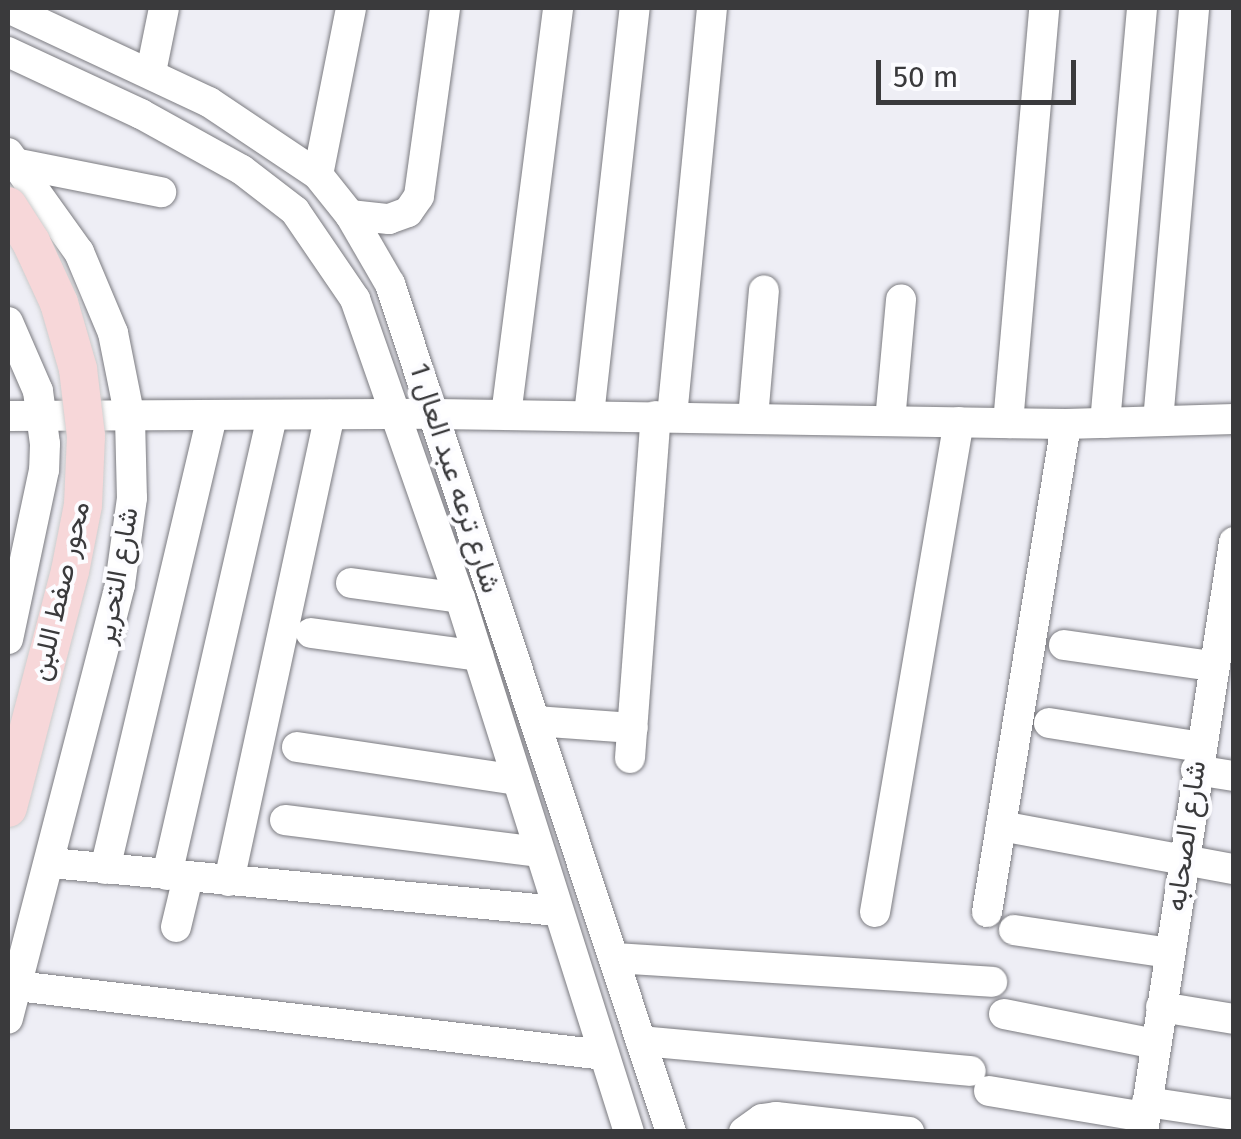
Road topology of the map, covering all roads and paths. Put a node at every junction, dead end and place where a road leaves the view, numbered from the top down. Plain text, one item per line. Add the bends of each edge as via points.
1 (8, 8) edge
2 (164, 8) edge
3 (350, 8) edge
4 (445, 8) edge
5 (558, 8) edge
6 (635, 8) edge
7 (712, 8) edge
8 (1044, 8) edge
9 (1142, 8) edge
10 (1194, 8) edge
11 (8, 52) edge
12 (151, 72) junction
13 (13, 159) edge
14 (318, 175) junction
15 (161, 192) dead end
16 (8, 206) edge
17 (350, 216) junction
18 (8, 235) edge
19 (764, 290) dead end
20 (901, 300) dead end
21 (8, 322) edge
22 (330, 414) junction
23 (398, 414) junction
24 (434, 414) junction
25 (212, 415) junction
26 (272, 415) junction
27 (506, 415) junction
28 (8, 416) edge
29 (589, 416) junction
30 (664, 416) junction
31 (42, 417) junction
32 (130, 418) junction
33 (753, 418) junction
34 (1234, 419) edge
35 (890, 421) junction
36 (1158, 421) junction
37 (959, 422) junction
38 (1105, 423) junction
39 (1008, 424) junction
40 (1066, 424) junction
41 (1234, 542) edge
42 (18, 546) edge
43 (352, 583) dead end
44 (1228, 592) edge
45 (460, 598) junction
46 (311, 633) dead end
47 (8, 639) edge
48 (1064, 645) dead end
49 (478, 656) junction
50 (1219, 674) edge
51 (536, 720) junction
52 (1048, 723) dead end
53 (8, 744) edge
54 (297, 747) dead end
55 (1198, 758) junction
56 (1234, 776) edge
57 (517, 780) junction
58 (8, 808) edge
59 (285, 820) dead end
60 (1001, 826) junction
61 (540, 852) junction
62 (1183, 860) junction
63 (51, 863) junction
64 (1234, 869) edge
65 (105, 870) junction
66 (177, 876) junction
67 (229, 881) junction
68 (558, 912) junction
69 (875, 912) dead end
70 (987, 912) dead end
71 (176, 926) dead end
72 (1014, 930) dead end
73 (1169, 953) junction
74 (614, 958) junction
75 (992, 982) dead end
76 (17, 986) junction
77 (1161, 1007) junction
78 (1004, 1014) dead end
79 (8, 1019) edge
80 (1234, 1019) edge
81 (642, 1041) junction
82 (1156, 1044) junction
83 (604, 1054) junction
84 (1234, 1115) edge
85 (1145, 1117) edge
86 (629, 1132) edge
87 (671, 1132) edge
88 (744, 1132) edge
89 (909, 1132) edge

1 - 12 street, شارع ترعه عبد العال 1
2 - 12 street
3 - 14 street
4 - 17 street via 419,196 408,212 389,219
5 - 27 street
6 - 29 street
7 - 30 street
8 - 39 street
9 - 38 street
10 - 36 street
11 - 23 street, شارع ترعه عبد العال 1 via 242,170 295,211 355,298
12 - 14 street, شارع ترعه عبد العال 1 via 275,142
13 - 15 street
13 - 32 street, شارع التحرير via 86,268 114,333
14 - 17 street, شارع ترعه عبد العال 1
16 - 58 main road, محور صفط اللبن, bridge via 59,304 78,369 86,436 83,504 70,571
17 - 24 street, شارع ترعه عبد العال 1 via 390,284
18 - 53 main road, محور صفط اللبن via 44,310 62,374 69,440 66,506
19 - 33 street
20 - 35 street
21 - 31 street via 30,366
22 - 23 street
22 - 26 street
22 - 67 street
23 - 24 street
23 - 45 street, شارع ترعه عبد العال 1
24 - 27 street
24 - 51 street, شارع ترعه عبد العال 1
25 - 26 street
25 - 32 street
25 - 65 street
26 - 66 street
27 - 29 street
28 - 31 street
29 - 30 street
30 - 33 street
30 - 51 street via 632,743
31 - 32 street
31 - 42 street via 44,470
32 - 63 street, شارع التحرير via 132,498 120,585
33 - 35 street
34 - 36 street
35 - 37 street
36 - 38 street
37 - 39 street
37 - 69 street
38 - 40 street
39 - 40 street
40 - 60 street
41 - 44 street, شارع الصحابه
42 - 47 street
43 - 45 street
44 - 50 street, شارع الصحابه
45 - 49 street, شارع ترعه عبد العال 1
46 - 49 street
48 - 50 street
49 - 57 street, شارع ترعه عبد العال 1
50 - 55 street, شارع الصحابه
51 - 74 street, شارع ترعه عبد العال 1
52 - 55 street
54 - 57 street
55 - 56 street
55 - 62 street, شارع الصحابه
57 - 61 street, شارع ترعه عبد العال 1
59 - 61 street
60 - 62 street
60 - 70 street
61 - 68 street, شارع ترعه عبد العال 1
62 - 64 street
62 - 73 street, شارع الصحابه
63 - 65 street
63 - 76 street, شارع التحرير
65 - 66 street
66 - 67 street
66 - 71 street
67 - 68 street
68 - 83 street, شارع ترعه عبد العال 1
72 - 73 street
73 - 77 street, شارع الصحابه
74 - 75 street
74 - 81 street, شارع ترعه عبد العال 1
76 - 79 street, شارع التحرير
76 - 83 street
77 - 80 street
77 - 82 street, شارع الصحابه
78 - 82 street
81 - 85 street via 980,1081
81 - 87 street, شارع ترعه عبد العال 1
82 - 85 street, شارع الصحابه
83 - 86 street, شارع ترعه عبد العال 1
84 - 85 street
88 - 89 street via 776,1117

